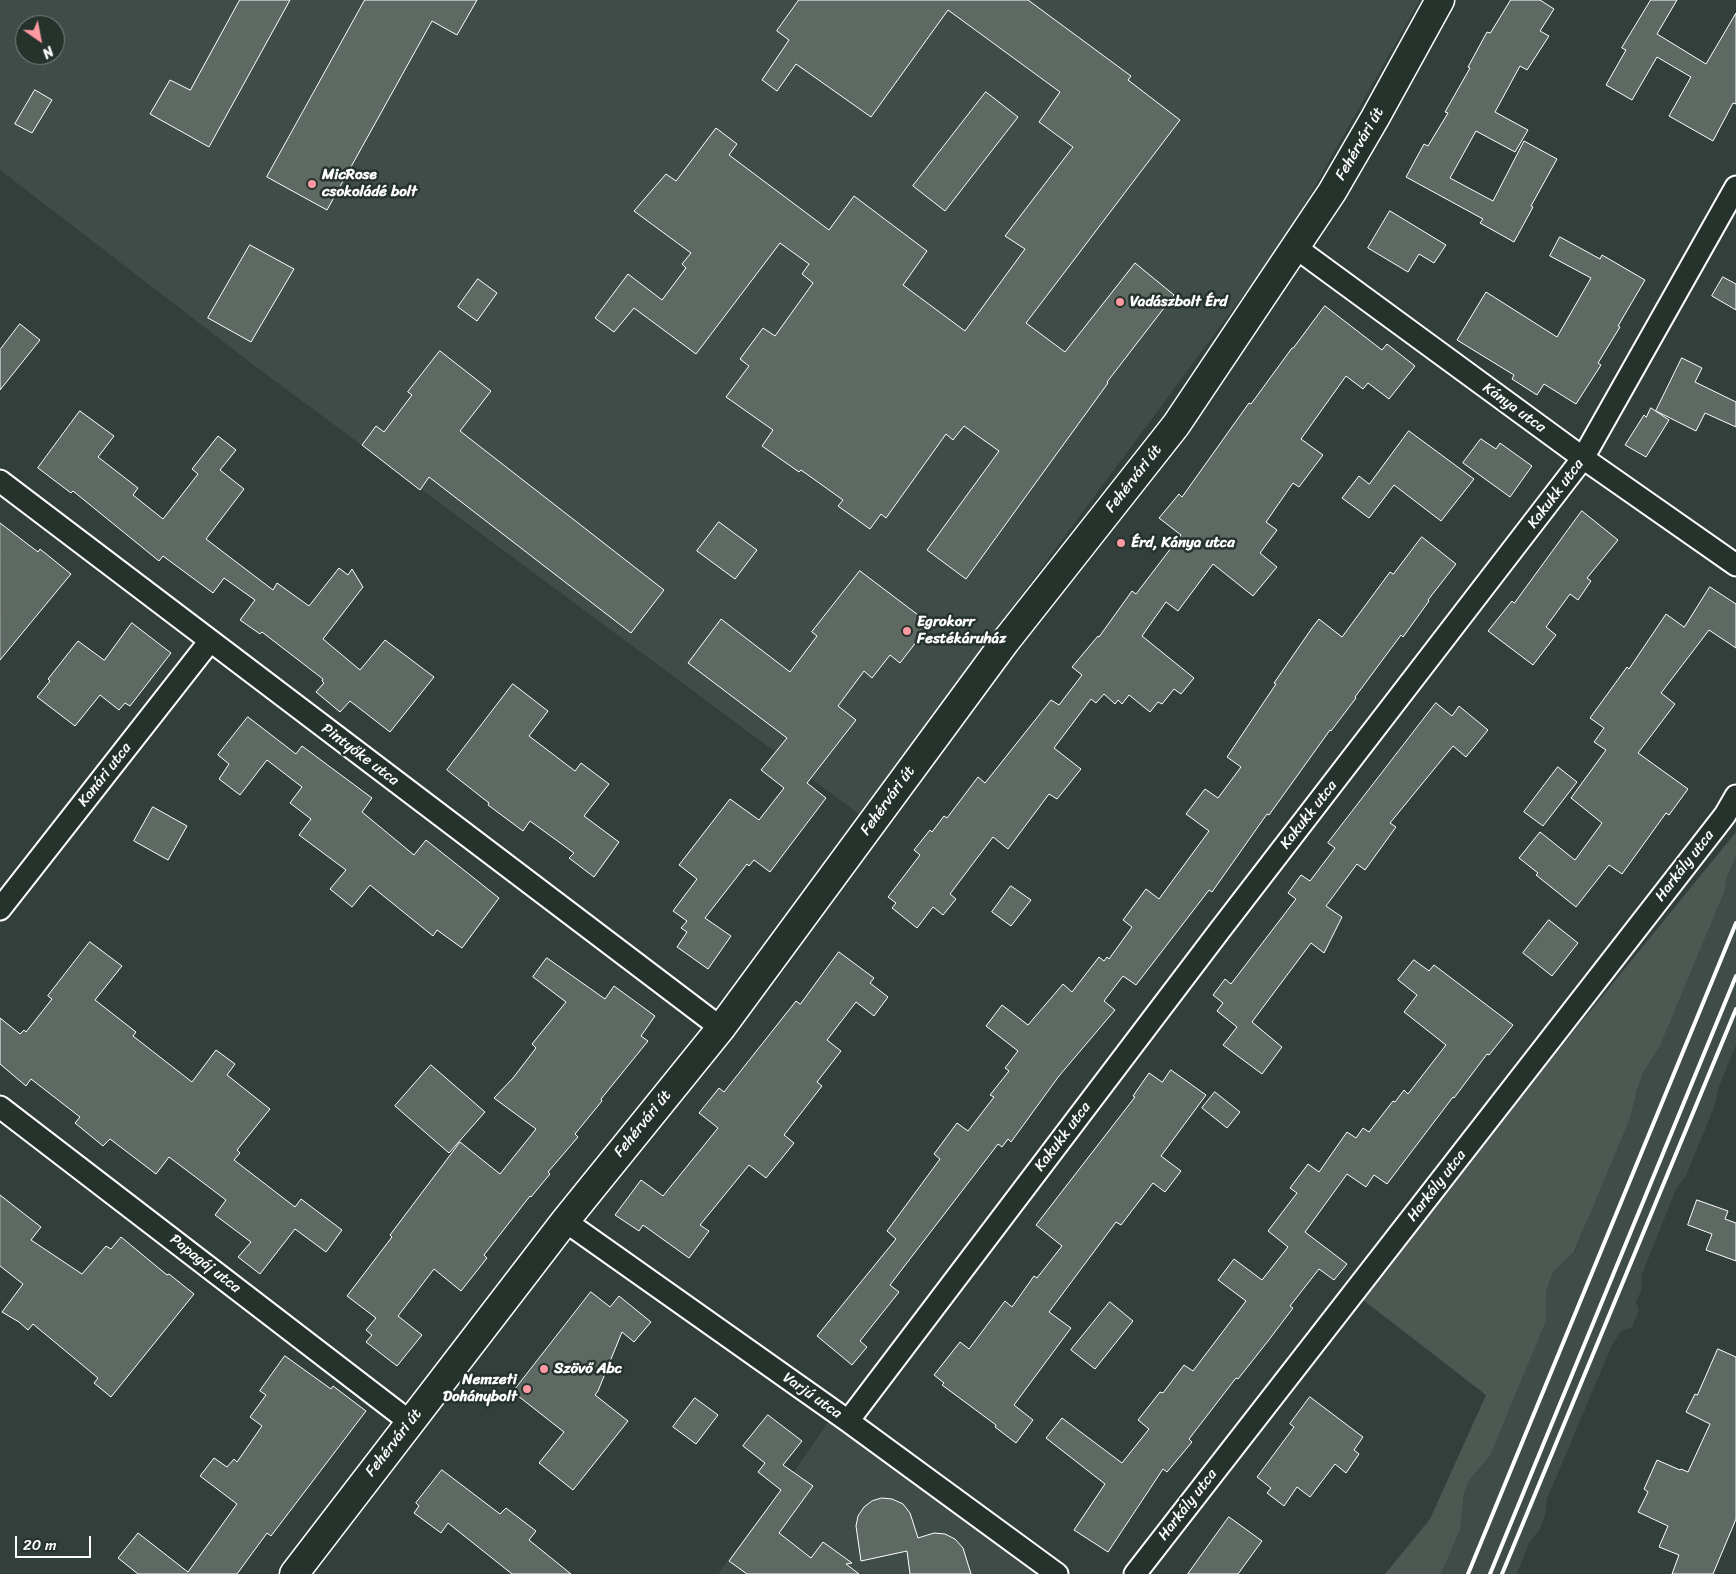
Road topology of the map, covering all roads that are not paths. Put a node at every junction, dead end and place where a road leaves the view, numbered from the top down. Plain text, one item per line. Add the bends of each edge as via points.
1 (1440, 0) edge
2 (1736, 187) edge
3 (1296, 247) junction
4 (1583, 458) junction
5 (0, 482) edge
6 (1736, 565) edge
7 (210, 641) junction
8 (1736, 796) edge
9 (0, 909) edge
10 (721, 1028) junction
11 (0, 1107) edge
12 (565, 1221) junction
13 (848, 1421) junction
14 (410, 1422) junction
15 (294, 1574) edge
16 (1057, 1574) edge
17 (1135, 1574) edge

1 - 3 main road, Fehérvári út via 1332,192
2 - 4 street, Kakukk utca
3 - 4 street, Kánya utca
3 - 10 main road, Fehérvári út via 1176,425 1005,642
4 - 6 street, Kánya utca
4 - 13 street, Kakukk utca
5 - 7 street, Pintyőke utca
7 - 9 street, Kanári utca
7 - 10 street, Pintyőke utca
8 - 17 street, Harkály utca via 1725,815
10 - 12 main road, Fehérvári út
11 - 14 street, Papagáj utca
12 - 13 street, Varjú utca
12 - 14 main road, Fehérvári út
13 - 16 street, Varjú utca
14 - 15 main road, Fehérvári út

